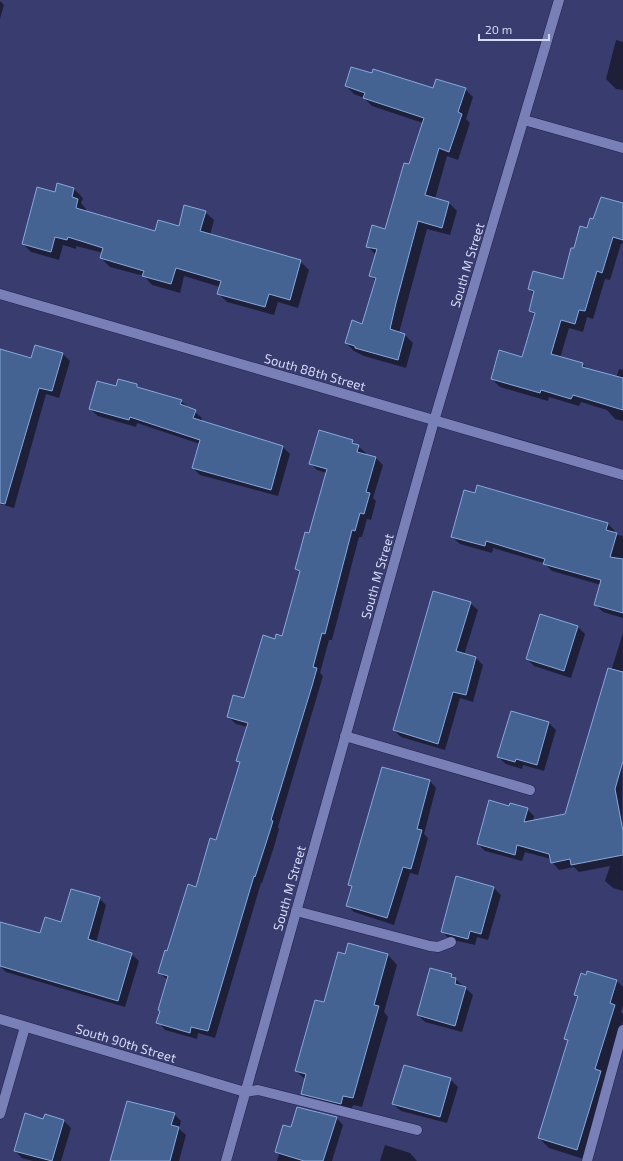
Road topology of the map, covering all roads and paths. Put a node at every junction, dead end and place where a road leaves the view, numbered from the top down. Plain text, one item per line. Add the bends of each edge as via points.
1 (559, 0) edge
2 (524, 120) junction
3 (623, 148) edge
4 (0, 294) edge
5 (434, 420) junction
6 (623, 475) edge
7 (345, 736) junction
8 (530, 790) dead end
9 (296, 911) junction
10 (451, 942) dead end
11 (0, 1019) edge
12 (25, 1027) junction
13 (623, 1030) edge
14 (245, 1092) junction
15 (0, 1114) edge
16 (418, 1130) dead end
17 (226, 1161) edge
18 (586, 1161) edge

1 - 2 street, South M Street
2 - 3 street
2 - 5 street, South M Street
4 - 5 street, South 88th Street
5 - 6 street, South 88th Street
5 - 7 street, South M Street
7 - 8 street
7 - 9 street, South M Street
9 - 10 street via 438,948
9 - 14 street, South M Street
11 - 12 street, South 90th Street
12 - 14 street, South 90th Street
12 - 15 street
13 - 18 street
14 - 16 street, South 90th Street via 258,1090
14 - 17 street, South M Street

